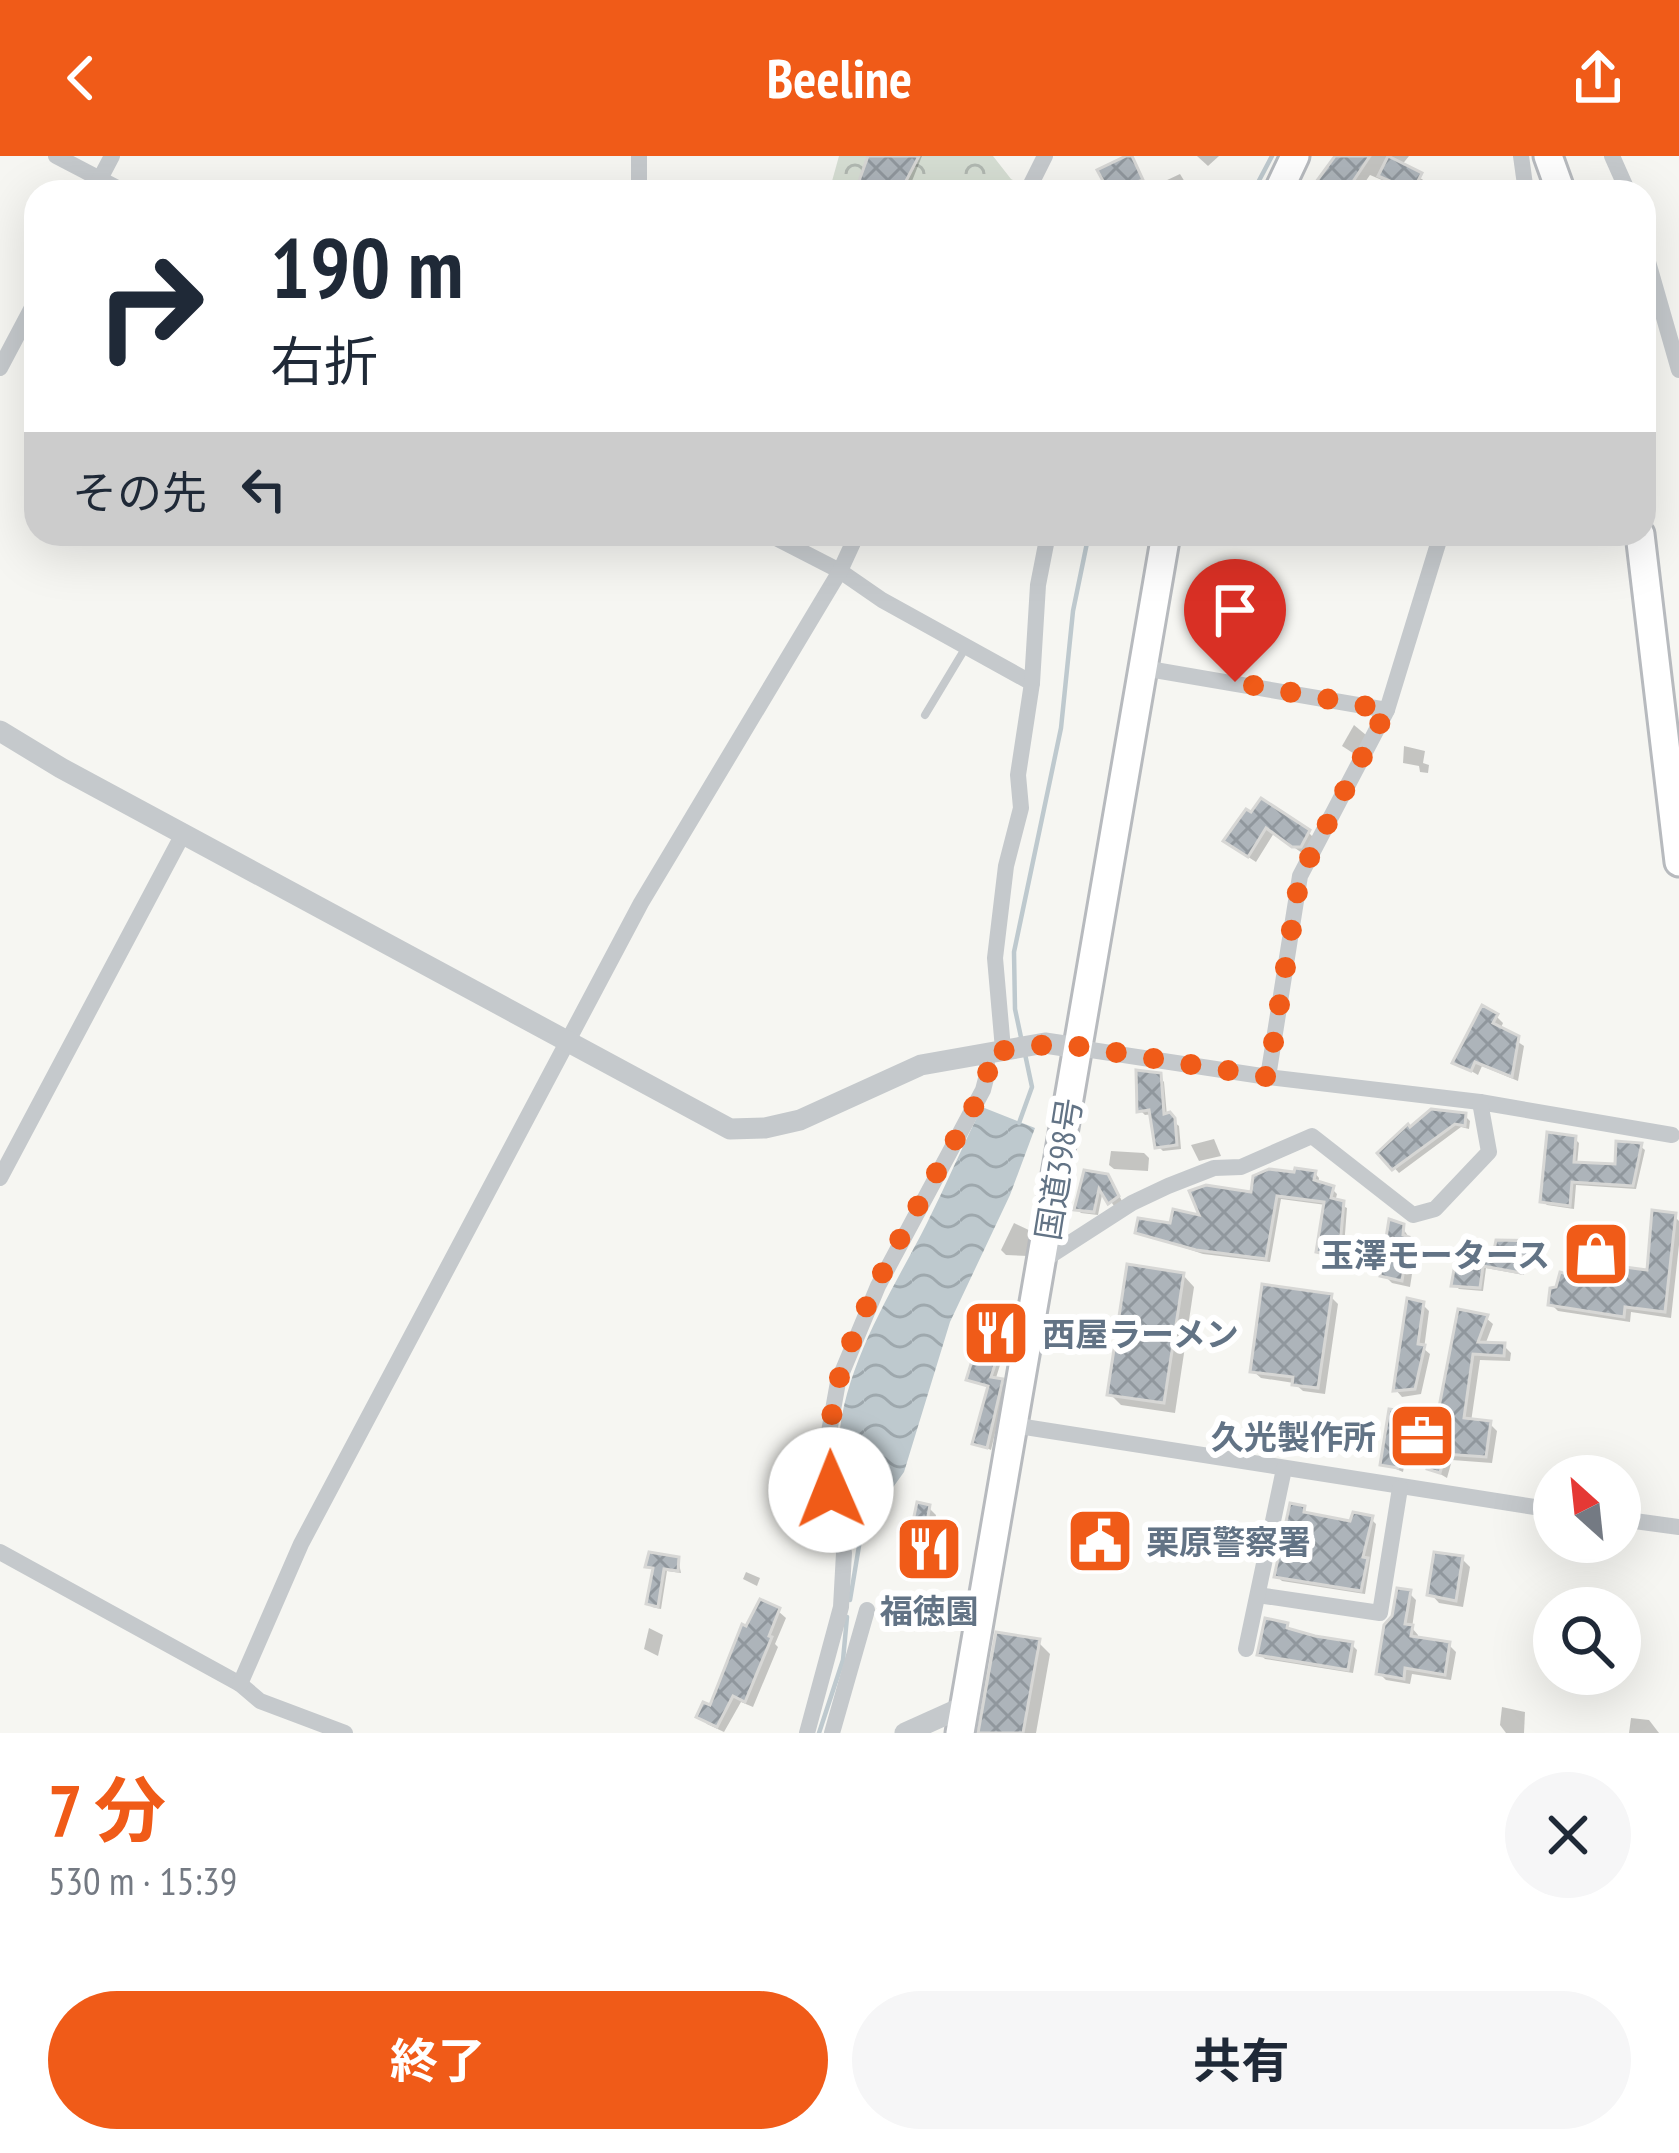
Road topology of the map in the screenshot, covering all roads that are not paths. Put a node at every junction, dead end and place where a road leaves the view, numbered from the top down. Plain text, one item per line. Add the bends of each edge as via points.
1 (56, 156) edge
2 (89, 180) edge
3 (1656, 290) edge
4 (24, 323) edge
5 (0, 368) edge
6 (1679, 370) edge
7 (791, 546) edge
8 (851, 546) edge
9 (1046, 546) edge
10 (1164, 546) edge
11 (1438, 546) edge
12 (1641, 546) edge
13 (840, 571) junction
14 (967, 646) junction
15 (1143, 668) junction
16 (1032, 683) junction
17 (1387, 710) junction
18 (925, 715) dead end
19 (0, 731) edge
20 (183, 834) junction
21 (1679, 862) edge
22 (568, 1043) junction
23 (1078, 1048) junction
24 (1000, 1050) junction
25 (1268, 1077) junction
26 (1480, 1102) junction
27 (1672, 1135) dead end
28 (0, 1178) edge
29 (1042, 1261) junction
30 (1012, 1425) junction
31 (1284, 1469) junction
32 (1400, 1488) junction
33 (1533, 1507) edge
34 (1641, 1522) edge
35 (1679, 1527) edge
36 (0, 1552) edge
37 (1258, 1595) junction
38 (867, 1610) dead end
39 (1246, 1649) dead end
40 (240, 1684) junction
41 (963, 1719) edge
42 (345, 1733) edge
43 (807, 1733) edge
44 (832, 1733) edge
45 (905, 1733) edge

1 - 2 street
3 - 6 street
4 - 5 street
7 - 13 street
8 - 13 street
9 - 16 street
10 - 15 highway, 国道398号
11 - 17 street
12 - 21 highway
13 - 14 street
13 - 22 street via 641,903
14 - 16 street
14 - 18 lane
15 - 17 street
15 - 23 highway, 国道398号
16 - 24 street via 1021,808 994,958
17 - 25 street via 1300,876
19 - 20 street
20 - 22 street
20 - 28 street
22 - 24 street via 730,1129 800,1120 921,1065
22 - 40 street via 302,1544
23 - 24 street
23 - 25 street
23 - 29 highway, 国道398号
24 - 43 street via 878,1286 838,1382 829,1432 842,1606
25 - 26 street
26 - 27 street
26 - 29 street via 1489,1152 1435,1209 1413,1215 1312,1136 1168,1186
29 - 30 highway, 国道398号
30 - 31 street
30 - 41 highway, 国道398号
31 - 32 street
31 - 37 street
32 - 33 street
32 - 37 street via 1380,1613
34 - 35 street
36 - 40 street
37 - 39 street
38 - 44 street
40 - 42 street via 260,1701
41 - 45 street

